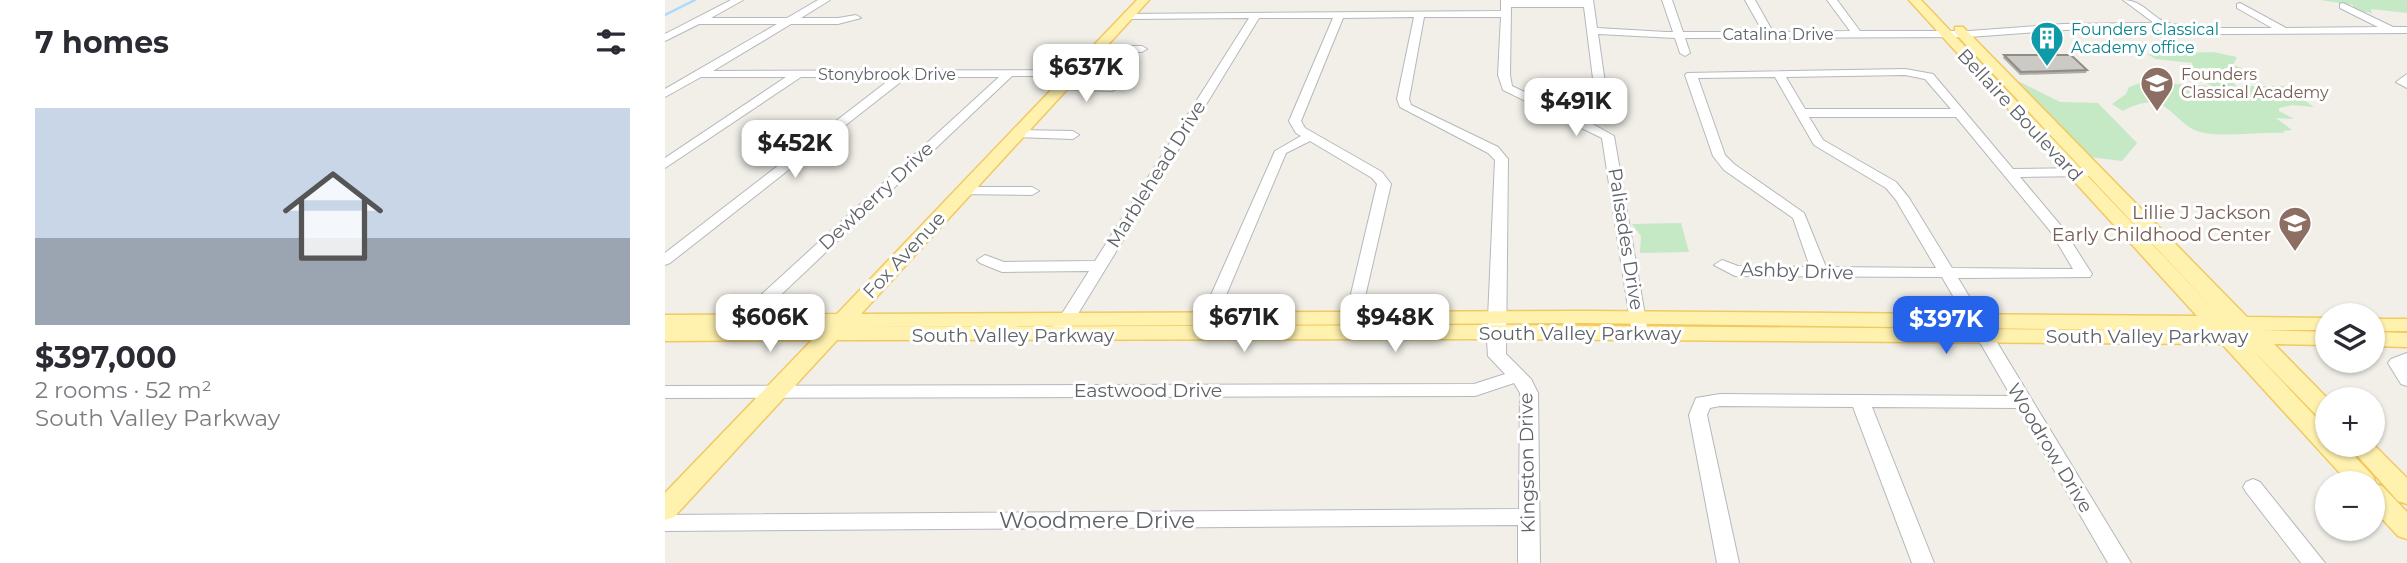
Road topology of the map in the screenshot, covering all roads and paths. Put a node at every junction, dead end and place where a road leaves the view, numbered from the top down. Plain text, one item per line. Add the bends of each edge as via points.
1 (738, 0) edge
2 (825, 0) edge
3 (1143, 0) edge
4 (1667, 0) edge
5 (1750, 0) edge
6 (1832, 0) edge
7 (1915, 0) edge
8 (1930, 0) edge
9 (2129, 0) edge
10 (1588, 2) edge
11 (1506, 6) edge
12 (2240, 6) dead end
13 (2343, 6) dead end
14 (1420, 14) junction
15 (1256, 15) junction
16 (1339, 15) junction
17 (1128, 16) junction
18 (856, 18) dead end
19 (698, 21) junction
20 (789, 21) junction
21 (2168, 28) junction
22 (2392, 30) junction
23 (2407, 30) edge
24 (1593, 31) junction
25 (2285, 31) junction
26 (1769, 34) junction
27 (1857, 34) junction
28 (1946, 34) junction
29 (1963, 34) junction
30 (1679, 35) junction
31 (665, 38) edge
32 (1097, 49) junction
33 (1142, 49) dead end
34 (1685, 53) dead end
35 (1009, 73) junction
36 (1075, 73) junction
37 (699, 74) junction
38 (799, 74) junction
39 (904, 74) junction
40 (1779, 74) junction
41 (2407, 77) edge
42 (1986, 78) junction
43 (2006, 79) junction
44 (2407, 85) edge
45 (1061, 88) junction
46 (1112, 88) dead end
47 (665, 94) edge
48 (1801, 113) junction
49 (1960, 113) junction
50 (1582, 123) junction
51 (1017, 134) junction
52 (1073, 135) dead end
53 (1310, 136) junction
54 (665, 164) edge
55 (2006, 168) junction
56 (2080, 168) junction
57 (964, 191) junction
58 (1032, 191) dead end
59 (665, 260) edge
60 (985, 260) dead end
61 (1722, 265) dead end
62 (1099, 266) junction
63 (1821, 272) junction
64 (1947, 274) junction
65 (2213, 295) junction
66 (744, 320) junction
67 (665, 321) edge
68 (1496, 325) junction
69 (2385, 325) edge
70 (2407, 325) edge
71 (1062, 326) junction
72 (1205, 326) junction
73 (1351, 326) junction
74 (1639, 326) junction
75 (837, 327) junction
76 (2315, 327) edge
77 (1978, 328) junction
78 (2233, 329) junction
79 (2297, 331) junction
80 (665, 334) edge
81 (2315, 335) edge
82 (2385, 339) edge
83 (2407, 340) edge
84 (2402, 361) edge
85 (1517, 376) junction
86 (2293, 377) junction
87 (2407, 380) edge
88 (777, 391) junction
89 (665, 392) edge
90 (2315, 400) edge
91 (1860, 401) junction
92 (2023, 402) junction
93 (2371, 457) edge
94 (2354, 471) edge
95 (2253, 487) dead end
96 (2407, 494) edge
97 (2385, 506) edge
98 (665, 510) edge
99 (1529, 517) junction
100 (665, 523) edge
101 (2407, 529) edge
102 (1529, 563) edge
103 (1728, 563) edge
104 (1923, 563) edge
105 (2120, 563) edge
106 (2314, 563) edge

1 - 19 street
2 - 20 street
3 - 17 main road, Fox Avenue
4 - 30 street
5 - 26 street
6 - 27 street
7 - 28 main road, Bellaire Boulevard
8 - 29 main road, Bellaire Boulevard
9 - 21 street
10 - 11 street
10 - 24 street
11 - 14 street
11 - 50 street, Palisades Drive via 1507,88
12 - 25 street
13 - 22 street
14 - 16 street
14 - 68 street, Kingston Drive via 1403,99 1406,107 1493,150 1502,159
15 - 16 street
15 - 17 street
15 - 62 street, Marblehead Drive
16 - 53 street via 1295,121
17 - 32 main road, Fox Avenue
18 - 20 street
19 - 20 street
19 - 31 street
20 - 37 street
21 - 25 street, Catalina Drive
21 - 29 street, Catalina Drive via 2015,28
22 - 23 street, Catalina Drive
22 - 25 street, Catalina Drive
24 - 30 street, Catalina Drive
24 - 50 street via 1603,111
26 - 27 street, Catalina Drive
26 - 30 street, Catalina Drive
27 - 28 street, Catalina Drive
28 - 29 street, Catalina Drive
28 - 42 main road, Bellaire Boulevard
29 - 43 main road, Bellaire Boulevard
30 - 34 street
32 - 33 street
32 - 36 main road, Fox Avenue
35 - 36 street, Stonybrook Drive
35 - 39 street, Stonybrook Drive
35 - 66 street, Dewberry Drive
36 - 45 main road, Fox Avenue
37 - 38 street, Stonybrook Drive
37 - 47 street
38 - 39 street, Stonybrook Drive
38 - 54 street
39 - 59 street
40 - 48 street, Woodrow Drive
40 - 49 street via 1925,74
40 - 63 street via 1691,75 1719,156 1799,216
41 - 44 street via 2402,82
42 - 43 main road
42 - 56 main road, Bellaire Boulevard
43 - 56 main road, Bellaire Boulevard
45 - 46 street
45 - 51 main road, Fox Avenue
48 - 49 street
48 - 64 street, Woodrow Drive via 1818,142 1891,185
49 - 55 street
50 - 74 street, Palisades Drive via 1608,136
51 - 52 street
51 - 57 main road, Fox Avenue
53 - 72 street via 1281,151
53 - 73 street via 1377,175 1384,184
55 - 56 street
55 - 64 street, Ashby Drive via 2057,230 2084,274
56 - 65 main road, Bellaire Boulevard
56 - 78 main road, Bellaire Boulevard
57 - 58 street
57 - 75 main road, Fox Avenue
60 - 62 street via 1002,267
61 - 63 street, Ashby Drive via 1735,271
62 - 71 street, Marblehead Drive
63 - 64 street, Ashby Drive
64 - 77 street, Woodrow Drive
65 - 78 main road, Bellaire Boulevard
65 - 79 main road
66 - 67 main road, South Valley Parkway
66 - 75 main road, South Valley Parkway
68 - 73 main road, South Valley Parkway
68 - 74 main road, South Valley Parkway
68 - 85 street, Kingston Drive via 1497,355
69 - 70 main road
71 - 72 main road, South Valley Parkway
71 - 75 main road, South Valley Parkway
72 - 73 main road, South Valley Parkway
74 - 77 main road, South Valley Parkway
75 - 80 main road, South Valley Parkway
75 - 88 main road, Fox Avenue
76 - 79 main road, South Valley Parkway
77 - 78 main road, South Valley Parkway
77 - 92 street, Woodrow Drive
78 - 79 main road, South Valley Parkway
78 - 86 main road, Bellaire Boulevard
78 - 94 main road, Bellaire Boulevard
79 - 81 main road, South Valley Parkway
79 - 86 main road via 2291,347
82 - 83 main road
84 - 87 street
85 - 88 street, Eastwood Drive via 1475,390
85 - 99 street, Kingston Drive via 1529,393
86 - 90 main road, Bellaire Boulevard
88 - 89 street, Eastwood Drive
88 - 98 main road, Fox Avenue
91 - 92 street
91 - 103 street via 1703,402 1698,415
91 - 104 street
92 - 105 street, Woodrow Drive
93 - 96 main road
95 - 106 street
97 - 101 main road
99 - 100 street, Woodmere Drive
99 - 102 street, Kingston Drive

